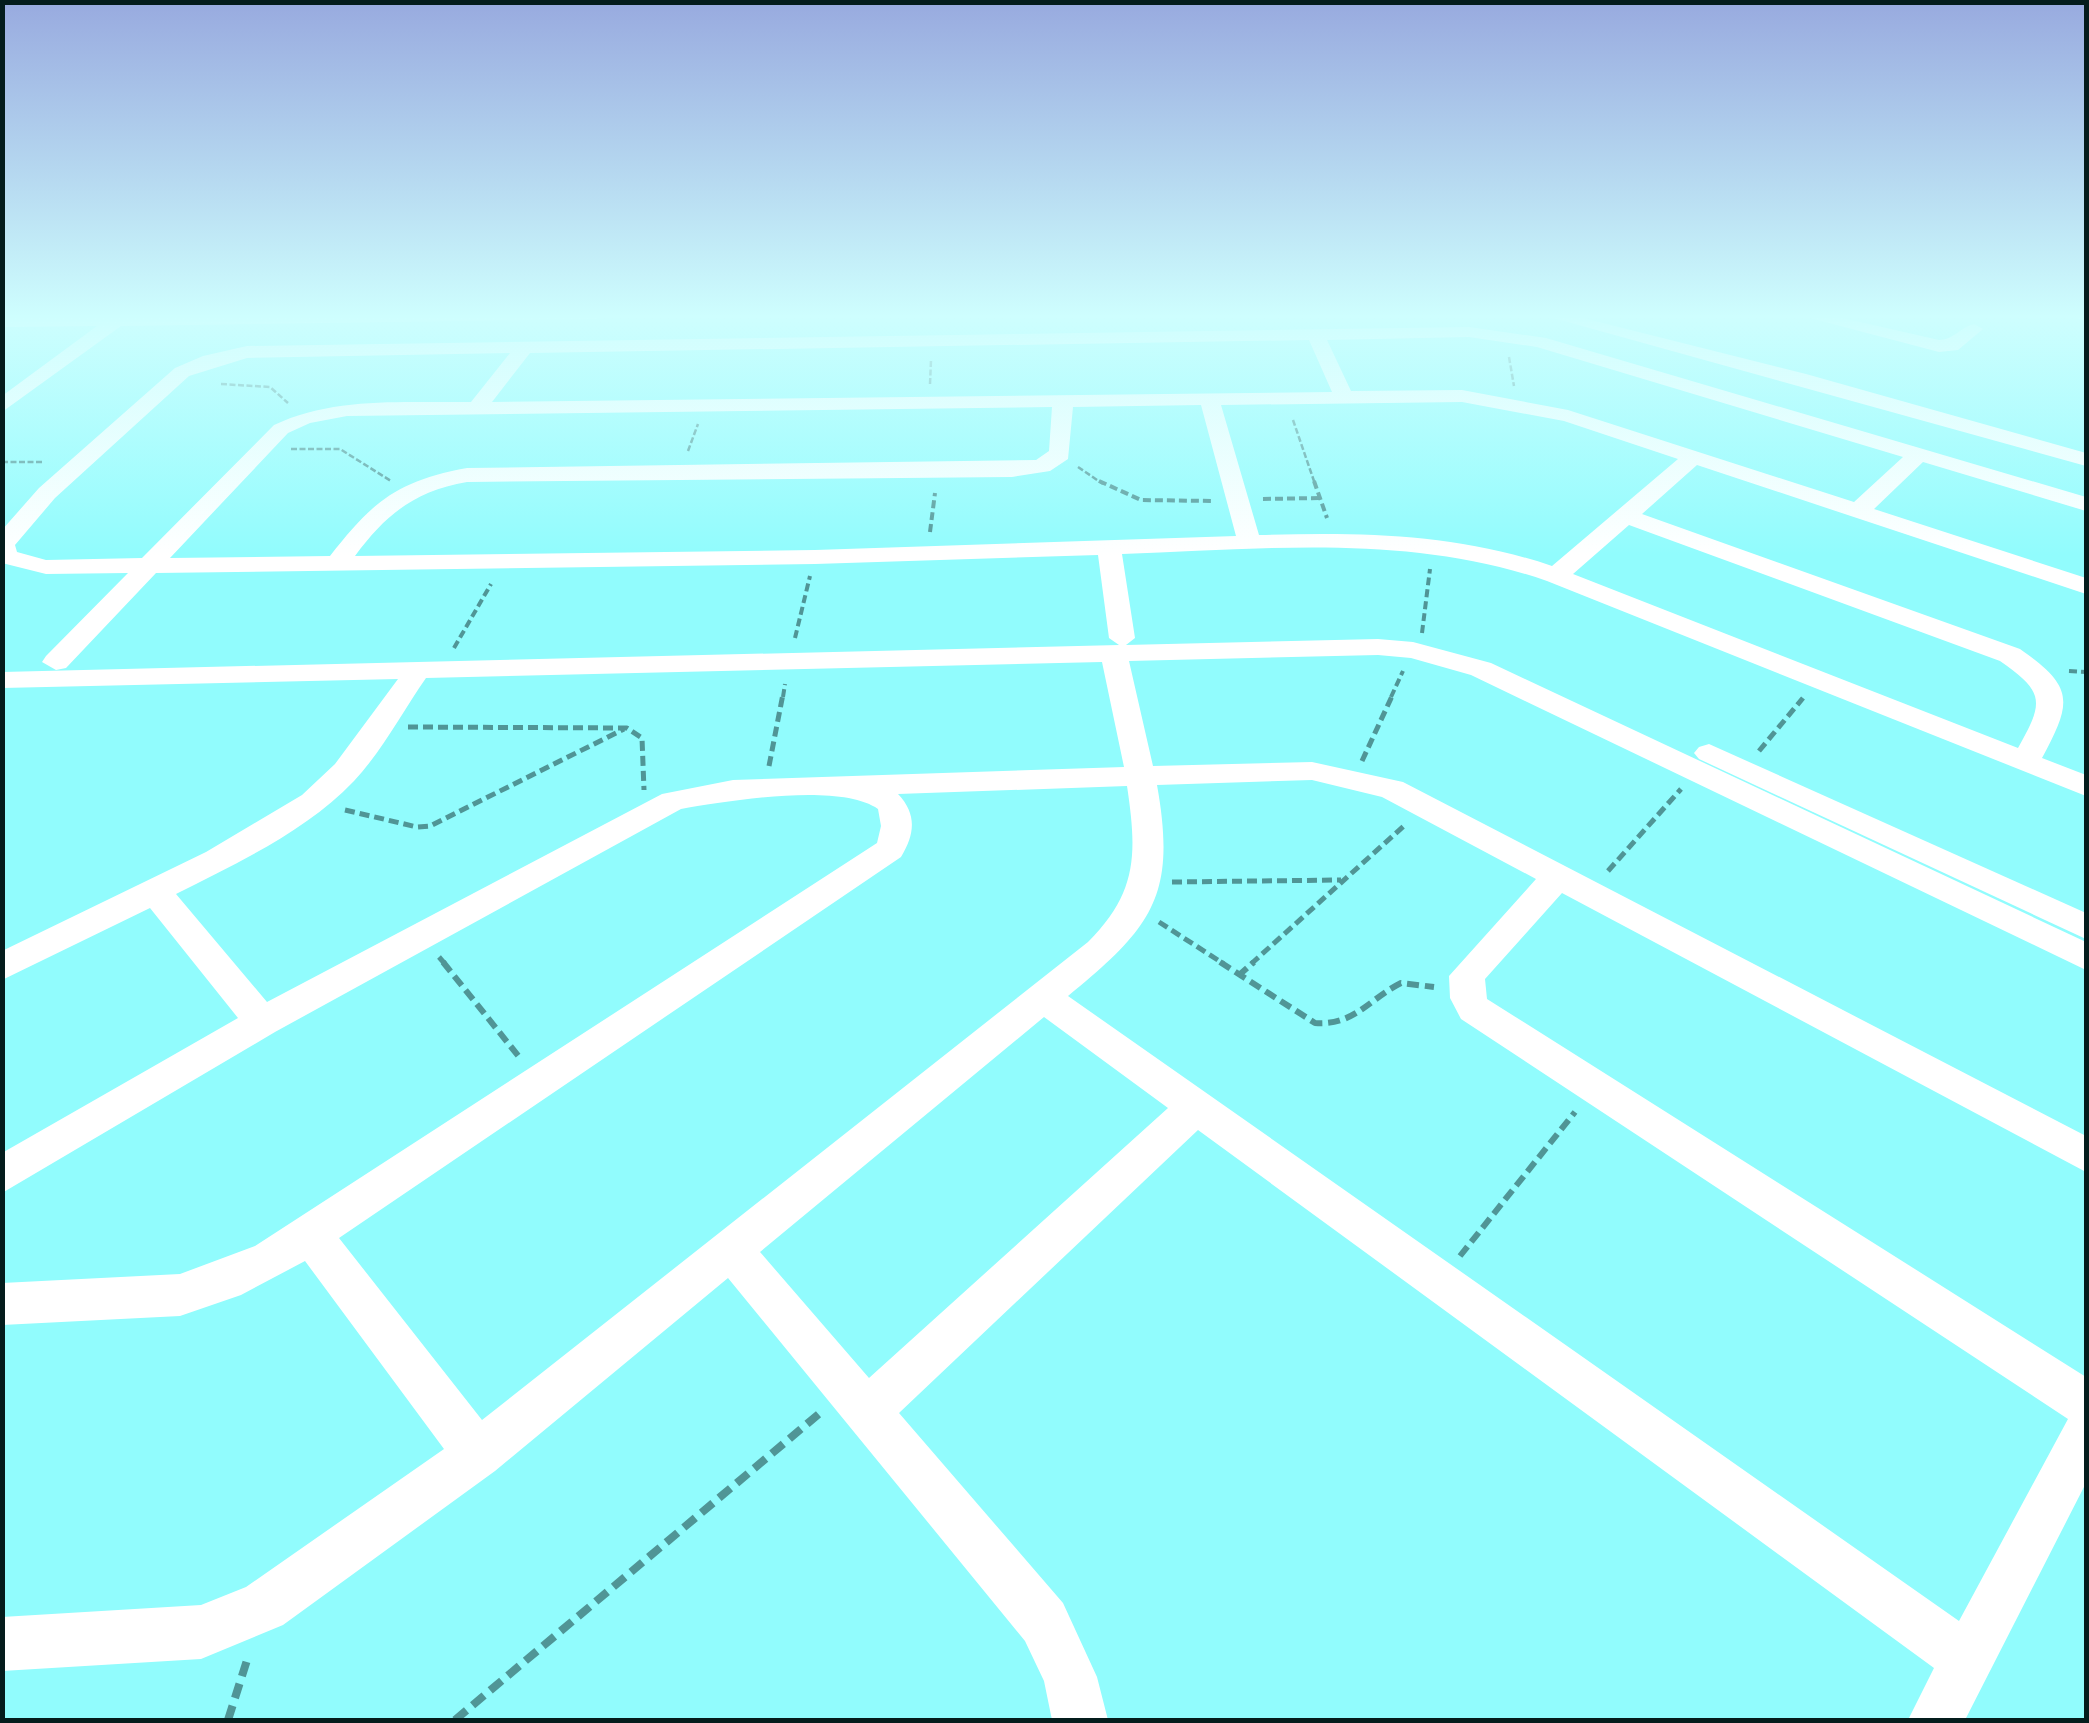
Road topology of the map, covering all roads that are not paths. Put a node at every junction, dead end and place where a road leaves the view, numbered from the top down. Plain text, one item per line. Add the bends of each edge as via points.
1 (156, 394) edge
2 (488, 394) edge
3 (1397, 394) edge
4 (1438, 394) edge
5 (1717, 394) edge
6 (1856, 394) edge
7 (1921, 394) edge
8 (1343, 395) joint
9 (1209, 398) junction
10 (1063, 400) junction
11 (476, 410) junction
12 (2086, 440) edge
13 (1919, 454) junction
14 (1694, 457) junction
15 (2086, 460) edge
16 (2086, 504) edge
17 (1858, 511) junction
18 (1626, 516) junction
19 (1250, 544) junction
20 (1109, 550) junction
21 (337, 563) junction
22 (150, 565) junction
23 (1556, 576) junction
24 (2086, 586) edge
25 (1418, 643) junction
26 (1118, 646) junction
27 (791, 654) junction
28 (56, 662) junction
29 (2, 663) edge
30 (254, 666) junction
31 (418, 670) junction
32 (2, 680) edge
33 (2025, 762) junction
34 (1139, 776) junction
35 (851, 786) junction
36 (2086, 786) edge
37 (1574, 884) junction
38 (155, 891) junction
39 (2086, 926) edge
40 (2086, 957) edge
41 (2, 967) edge
42 (1044, 998) junction
43 (262, 1022) junction
44 (1196, 1107) junction
45 (2086, 1155) edge
46 (2, 1176) edge
47 (311, 1235) junction
48 (732, 1250) junction
49 (2, 1304) edge
50 (859, 1399) junction
51 (2086, 1404) edge
52 (2086, 1434) edge
53 (478, 1454) junction
54 (2, 1644) edge
55 (1968, 1660) junction
56 (1080, 1720) edge
57 (1936, 1720) edge

1 - 22 street via 3,544 6,556 22,564
2 - 11 street
3 - 8 street
4 - 14 street via 1517,403
5 - 13 street
6 - 15 street
7 - 12 street
8 - 9 street
9 - 10 street
9 - 19 street
10 - 11 street
10 - 21 street via 1060,454 1042,466 467,475 406,491 379,508
11 - 22 street via 347,410 304,418 282,429
13 - 16 street
13 - 17 street
14 - 17 street
14 - 18 street
17 - 24 street
18 - 23 street
18 - 33 street via 2010,655 2046,682 2053,697 2053,710
19 - 20 street
19 - 23 street via 1433,544
20 - 21 street
20 - 26 street
21 - 22 street
22 - 28 street
23 - 33 street
25 - 26 street
25 - 39 street via 1504,661
25 - 40 street
26 - 27 street
26 - 34 street
27 - 30 street via 450,655
27 - 31 street
28 - 29 street
28 - 30 street
30 - 31 street
30 - 32 street
31 - 38 street via 346,771 313,802
33 - 36 street
34 - 35 street
34 - 37 street via 1312,771 1354,778 1426,805
34 - 42 street via 1150,859 1141,894 1100,951
35 - 43 street via 703,793 644,813
35 - 47 street via 878,793 895,808 900,828 890,849
37 - 45 street
37 - 51 street via 1467,976 1468,998 1485,1019
38 - 41 street
38 - 43 street
42 - 44 street
42 - 48 street
43 - 46 street
44 - 50 street
44 - 55 street
47 - 49 street via 226,1281 180,1295
47 - 53 street
48 - 50 street
48 - 53 street
50 - 56 street via 1044,1622 1070,1678
52 - 55 street
53 - 54 street via 264,1606 201,1632
55 - 57 street

